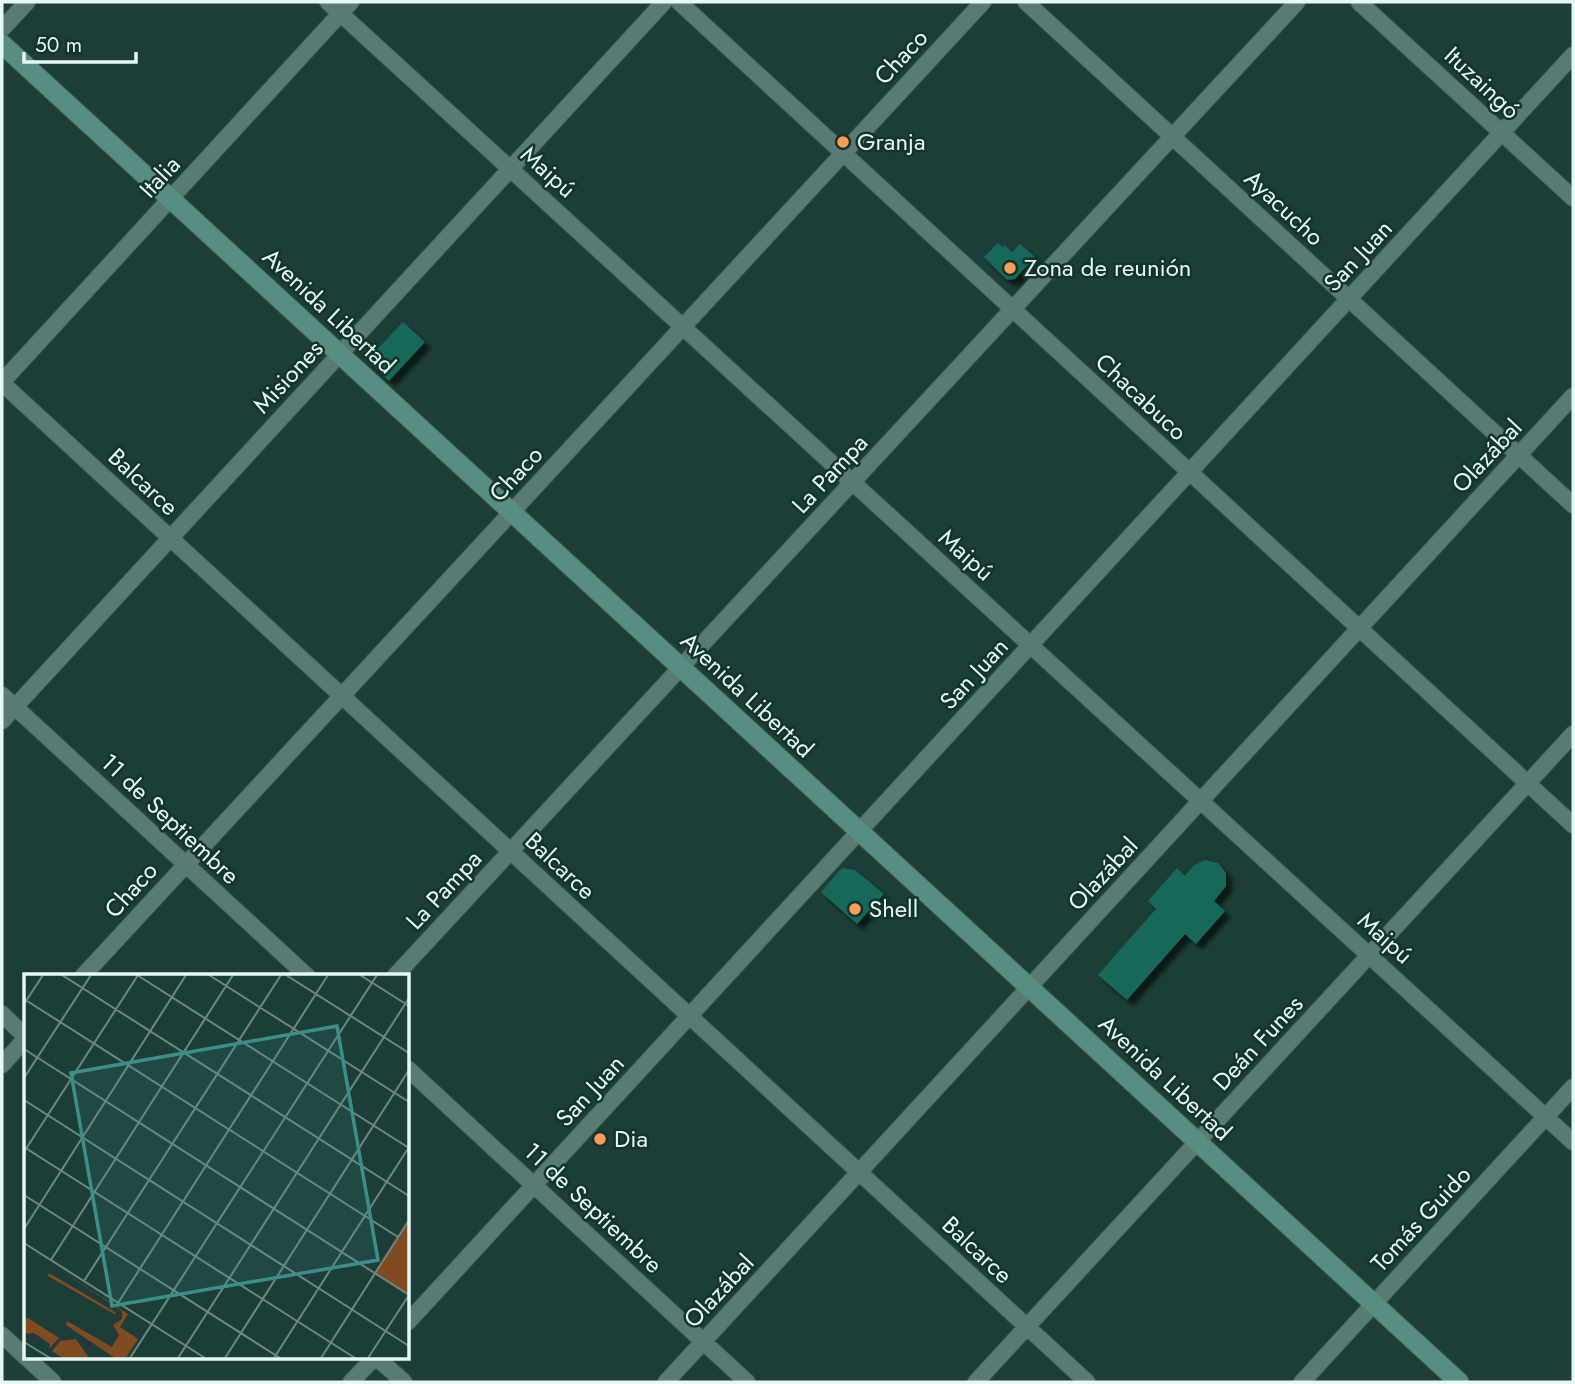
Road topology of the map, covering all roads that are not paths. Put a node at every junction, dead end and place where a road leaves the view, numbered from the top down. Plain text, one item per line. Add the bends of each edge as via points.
1 (27, 2) edge
2 (664, 2) edge
3 (679, 2) edge
4 (983, 2) edge
5 (1026, 2) edge
6 (1297, 2) edge
7 (1359, 2) edge
8 (340, 5) edge
9 (2, 29) edge
10 (2, 44) edge
11 (1573, 55) edge
12 (1502, 133) junction
13 (1172, 136) junction
14 (843, 153) junction
15 (510, 168) junction
16 (1573, 198) edge
17 (171, 199) junction
18 (1349, 299) junction
19 (1013, 309) junction
20 (683, 327) junction
21 (340, 354) junction
22 (2, 383) edge
23 (1573, 396) edge
24 (1519, 455) junction
25 (1190, 472) junction
26 (853, 482) junction
27 (1573, 505) edge
28 (512, 512) junction
29 (170, 538) junction
30 (1359, 628) junction
31 (1031, 645) junction
32 (681, 668) junction
33 (2, 695) edge
34 (342, 696) junction
35 (15, 707) junction
36 (2, 721) edge
37 (1573, 734) edge
38 (1528, 783) junction
39 (1201, 800) junction
40 (1573, 825) edge
41 (860, 832) junction
42 (511, 852) junction
43 (186, 864) junction
44 (1370, 955) junction
45 (85, 974) edge
46 (305, 974) edge
47 (396, 974) edge
48 (1029, 987) junction
49 (2, 1014) edge
50 (690, 1016) junction
51 (24, 1036) edge
52 (24, 1040) edge
53 (2, 1065) edge
54 (410, 1071) edge
55 (1573, 1087) edge
56 (1546, 1116) junction
57 (1197, 1142) junction
58 (1573, 1142) edge
59 (859, 1172) junction
60 (534, 1185) junction
61 (1374, 1304) junction
62 (410, 1320) edge
63 (1027, 1327) junction
64 (2, 1335) edge
65 (704, 1341) junction
66 (24, 1350) edge
67 (374, 1360) edge
68 (378, 1360) edge
69 (43, 1363) edge
70 (53, 1382) edge
71 (351, 1382) edge
72 (404, 1382) edge
73 (666, 1382) edge
74 (747, 1382) edge
75 (976, 1382) edge
76 (1087, 1382) edge
77 (1302, 1382) edge
78 (1459, 1382) edge

1 - 9 street
2 - 15 street, Misiones
3 - 14 street, Chacabuco
4 - 14 street, Chaco
5 - 13 street, Ayacucho
6 - 13 street, La Pampa
7 - 12 street, Ituzaingó
8 - 15 street, Maipú
8 - 17 street, Italia
10 - 17 main road, Avenida Libertad
11 - 12 street, San Juan
12 - 16 street, Ituzaingó
12 - 18 street, San Juan
13 - 18 street, Ayacucho
13 - 19 street, La Pampa
14 - 19 street, Chacabuco
14 - 20 street, Chaco
15 - 20 street, Maipú
15 - 21 street, Misiones
17 - 21 main road, Avenida Libertad
17 - 22 street, Italia
18 - 24 street, Ayacucho
18 - 25 street, San Juan
19 - 25 street, Chacabuco
19 - 26 street, La Pampa
20 - 26 street, Maipú
20 - 28 street, Chaco
21 - 28 main road, Avenida Libertad
21 - 29 street, Misiones
22 - 29 street, Balcarce
23 - 24 street, Olazábal
24 - 27 street, Ayacucho
24 - 30 street, Olazábal
25 - 30 street, Chacabuco
25 - 31 street, San Juan
26 - 31 street, Maipú
26 - 32 street, La Pampa
28 - 32 main road, Avenida Libertad
28 - 34 street, Chaco
29 - 34 street, Balcarce
29 - 35 street, Misiones
30 - 38 street, Chacabuco
30 - 39 street, Olazábal
31 - 39 street, Maipú
31 - 41 street, San Juan
32 - 41 main road, Avenida Libertad
32 - 42 street, La Pampa
33 - 35 street, 11 de Septiembre
34 - 42 street, Balcarce
34 - 43 street, Chaco
35 - 36 street, Misiones
35 - 43 street, 11 de Septiembre
37 - 38 street, Deán Funes
38 - 40 street, Chacabuco
38 - 44 street, Deán Funes
39 - 44 street, Maipú
39 - 48 street, Olazábal
41 - 48 main road, Avenida Libertad
41 - 50 street, San Juan
42 - 47 street, La Pampa
42 - 50 street, Balcarce
43 - 45 street, Chaco
43 - 46 street, 11 de Septiembre
44 - 56 street, Maipú
44 - 57 street, Deán Funes
48 - 57 main road, Avenida Libertad
48 - 59 street, Olazábal
49 - 51 street
50 - 59 street, Balcarce
50 - 60 street, San Juan
52 - 53 street
54 - 60 street, 11 de Septiembre
55 - 56 street, Tomás Guido
56 - 58 street, Maipú
56 - 61 street, Tomás Guido
57 - 61 main road, Avenida Libertad
57 - 63 street, Deán Funes
59 - 63 street, Balcarce
59 - 65 street, Olazábal
60 - 62 street, San Juan
60 - 65 street, 11 de Septiembre
61 - 77 street, Tomás Guido
61 - 78 main road, Avenida Libertad
63 - 75 street, Deán Funes
63 - 76 street, Balcarce
64 - 66 street
65 - 73 street, Olazábal
65 - 74 street, 11 de Septiembre
67 - 71 street
68 - 72 street
69 - 70 street

